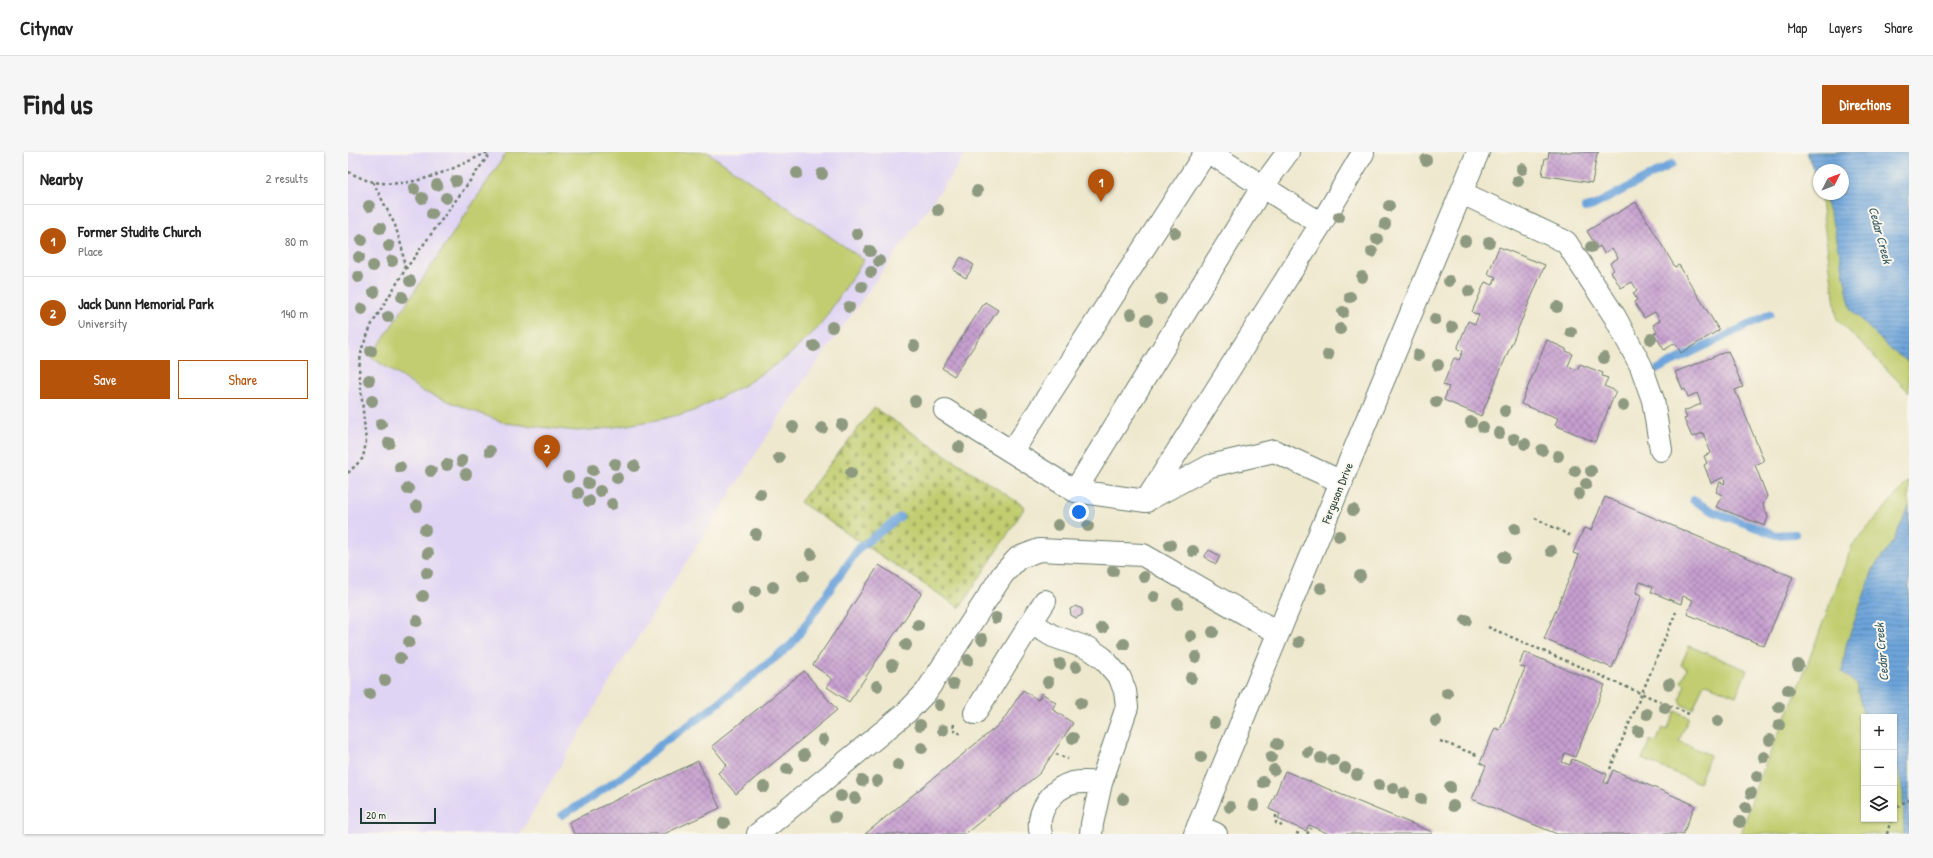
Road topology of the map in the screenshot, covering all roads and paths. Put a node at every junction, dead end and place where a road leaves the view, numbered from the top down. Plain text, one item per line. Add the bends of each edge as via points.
1 (489, 152) edge
2 (1208, 152) edge
3 (1288, 152) edge
4 (1478, 152) edge
5 (1363, 153) edge
6 (348, 172) edge
7 (373, 182) junction
8 (1263, 186) junction
9 (1462, 193) junction
10 (1321, 224) junction
11 (405, 270) junction
12 (945, 410) dead end
13 (1661, 450) dead end
14 (1012, 452) junction
15 (348, 473) edge
16 (1342, 482) junction
17 (1075, 491) junction
18 (1146, 501) junction
19 (1535, 518) dead end
20 (1571, 536) dead end
21 (1045, 601) dead end
22 (1676, 612) dead end
23 (1031, 623) junction
24 (1488, 627) dead end
25 (1277, 632) junction
26 (1642, 694) junction
27 (975, 713) dead end
28 (1689, 714) dead end
29 (1440, 741) dead end
30 (1476, 755) dead end
31 (1610, 769) dead end
32 (1102, 783) junction
33 (1909, 800) edge
34 (1897, 808) edge
35 (1276, 815) dead end
36 (1890, 822) edge
37 (1282, 826) dead end
38 (1311, 828) dead end
39 (1203, 832) edge
40 (1296, 833) edge
41 (758, 834) edge
42 (1041, 834) edge
43 (1091, 834) edge
44 (1300, 834) edge
45 (1307, 834) edge
46 (1888, 834) edge

1 - 7 path via 441,174 413,182
1 - 11 path
2 - 8 street
2 - 14 street
3 - 8 street
4 - 9 street, Ferguson Drive
5 - 10 street
6 - 7 path
7 - 11 path via 395,225
8 - 10 street
8 - 17 street
9 - 13 street via 1566,242 1615,317 1641,366 1653,400
9 - 16 street, Ferguson Drive
10 - 18 street
11 - 15 path via 372,324 362,348 359,368 366,442 364,458
12 - 14 street
14 - 17 street
16 - 18 street via 1274,451 1210,466
16 - 25 street, Ferguson Drive
17 - 18 street
19 - 20 path
21 - 23 street
22 - 26 path
23 - 27 street
23 - 32 street via 1053,636 1090,649 1103,658 1120,678 1127,707
24 - 26 path
25 - 39 street, Ferguson Drive
25 - 41 street via 1143,555 1039,550 1018,558 1003,574 926,692 907,712
26 - 28 path
26 - 31 path
29 - 30 path
32 - 42 street via 1074,783 1058,790 1044,808 1039,824
32 - 43 street
33 - 34 path
35 - 37 path via 1276,823
36 - 46 path
38 - 45 path
40 - 44 path

